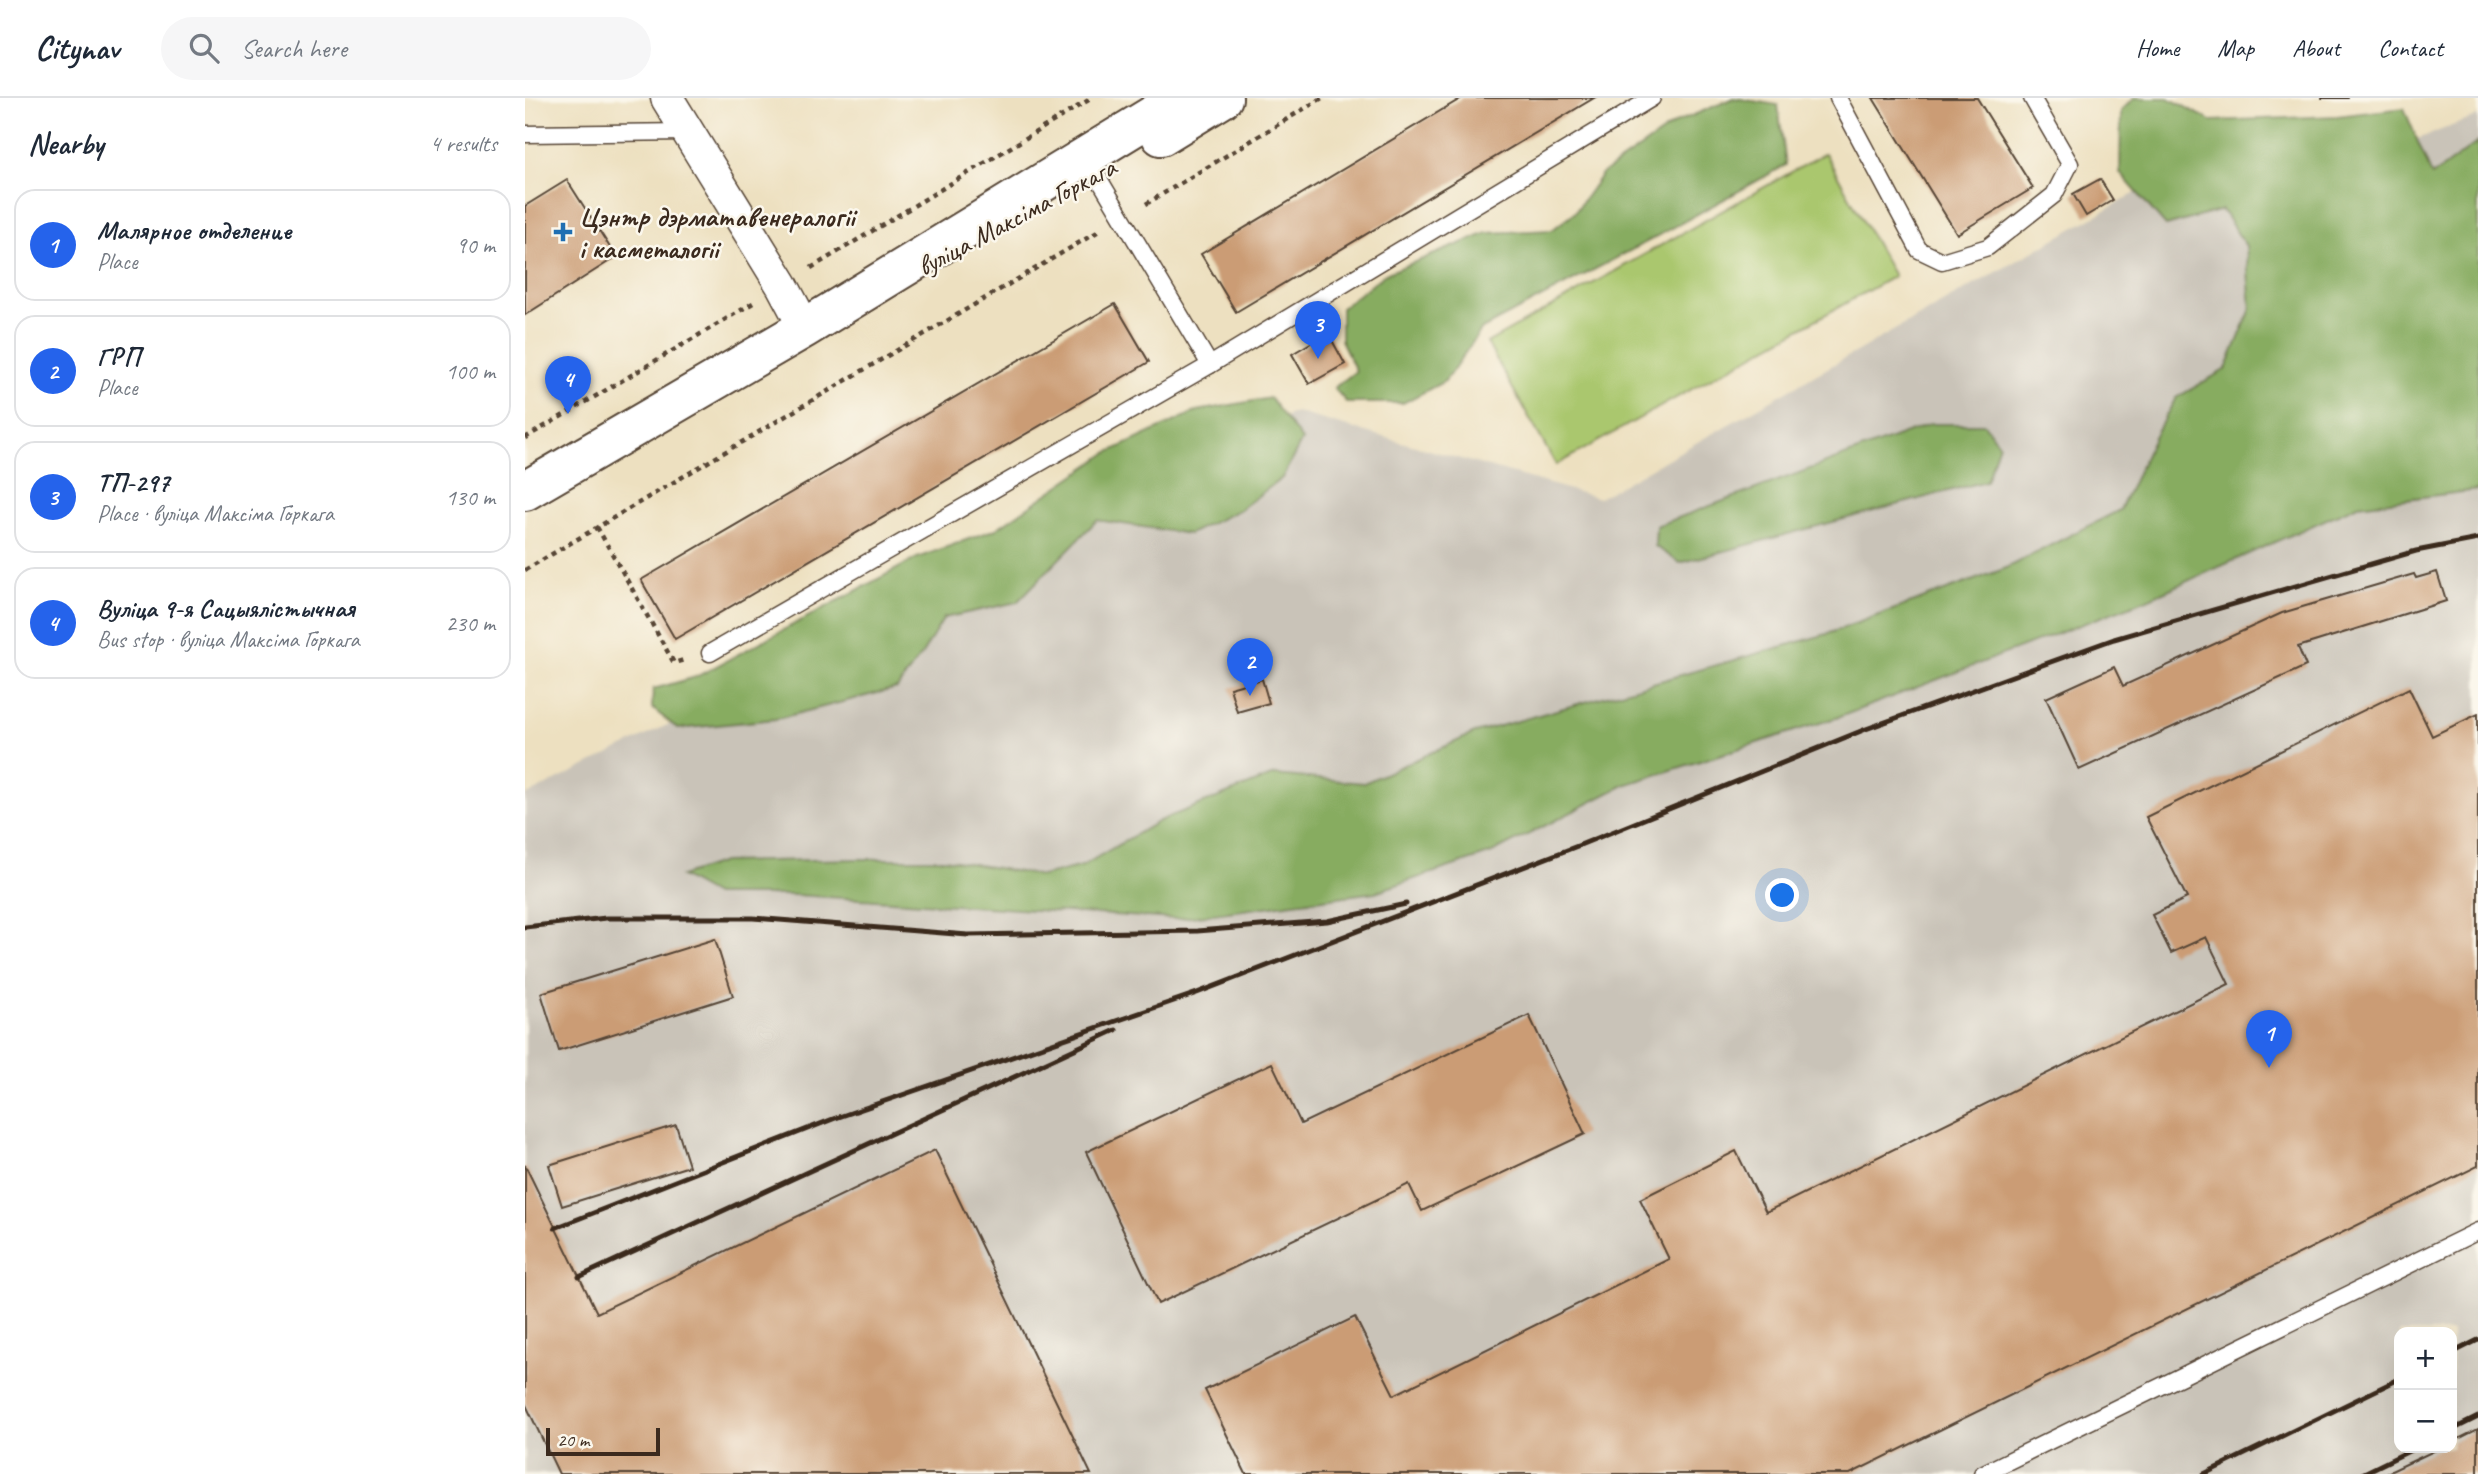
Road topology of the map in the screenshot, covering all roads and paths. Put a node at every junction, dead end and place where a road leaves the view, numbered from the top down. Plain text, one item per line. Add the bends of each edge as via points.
1 (667, 98) edge
2 (1181, 98) edge
3 (1223, 98) edge
4 (1322, 98) edge
5 (1653, 98) edge
6 (1838, 98) edge
7 (2032, 98) edge
8 (687, 132) junction
9 (525, 134) edge
10 (1091, 166) junction
11 (1123, 218) junction
12 (805, 328) junction
13 (1210, 365) junction
14 (525, 491) edge
15 (597, 527) junction
16 (525, 570) edge
17 (710, 653) joint
18 (2478, 1231) edge
19 (1982, 1474) edge

1 - 8 street
2 - 10 main road, вуліца Максіма Горкага
3 - 10 main road, вуліца Максіма Горкага
4 - 11 path
5 - 13 lane
6 - 7 lane via 1919,250 1942,261 1987,247 2054,195 2070,164
8 - 9 lane
8 - 12 street
10 - 11 lane
10 - 12 main road, вуліца Максіма Горкага
11 - 13 lane
11 - 15 path
12 - 14 main road, вуліца Максіма Горкага
13 - 17 lane
15 - 16 path
15 - 17 path via 674,663
18 - 19 lane

